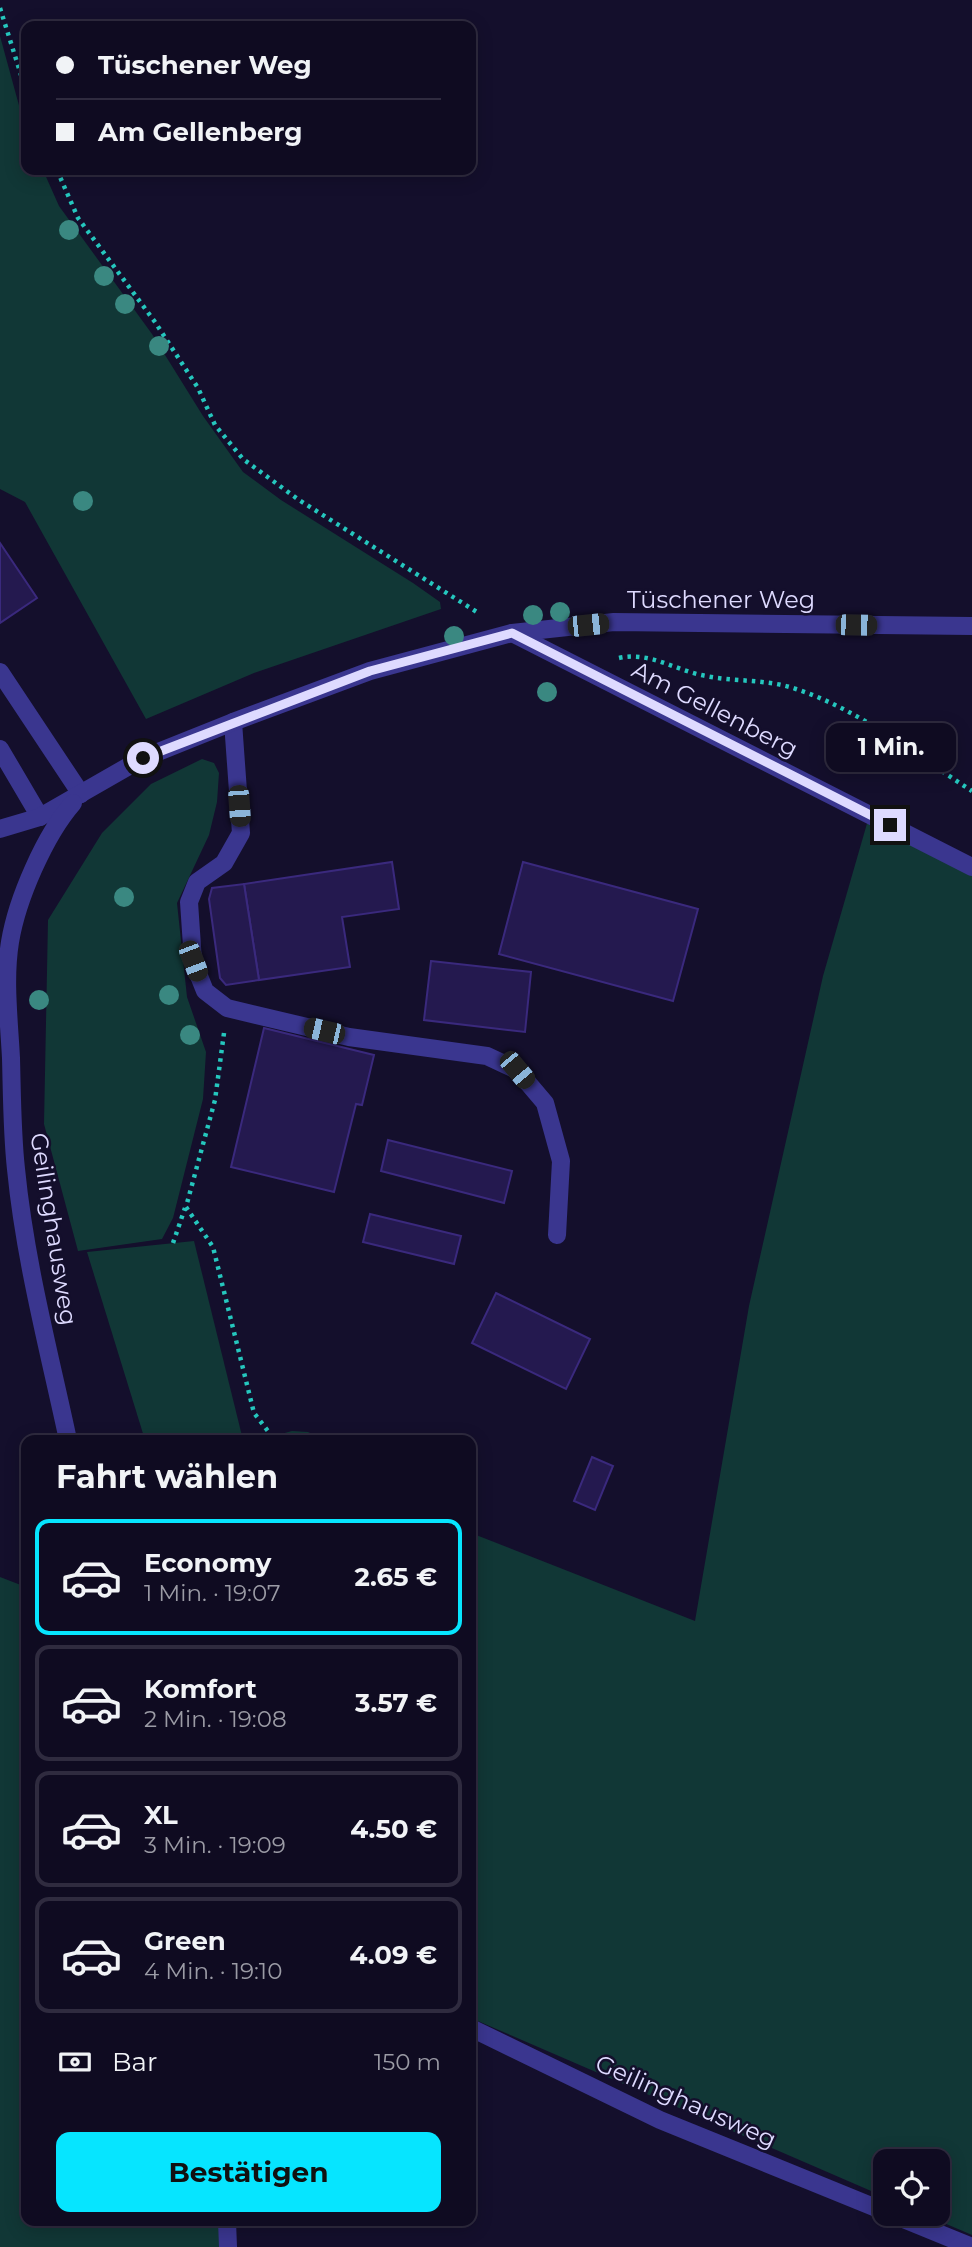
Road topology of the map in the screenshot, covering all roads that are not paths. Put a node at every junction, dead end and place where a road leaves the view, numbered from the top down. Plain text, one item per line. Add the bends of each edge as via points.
1 (972, 626) edge
2 (512, 633) junction
3 (0, 672) edge
4 (233, 722) junction
5 (0, 749) edge
6 (81, 794) junction
7 (40, 817) junction
8 (0, 829) edge
9 (972, 867) edge
10 (19, 910) joint
11 (0, 957) edge
12 (8, 980) junction
13 (8, 1169) edge
14 (557, 1234) dead end
15 (67, 1435) edge
16 (476, 2030) edge
17 (873, 2206) edge
18 (227, 2226) edge
19 (920, 2226) edge
20 (228, 2247) edge
21 (972, 2247) edge

1 - 2 street, Tüschener Weg via 614,622
2 - 4 street, Tüschener Weg via 370,671
2 - 9 street, Am Gellenberg
3 - 6 street
4 - 6 street, Tüschener Weg via 143,758
4 - 14 street via 241,834 224,863 197,881 189,902 193,961 205,991 226,1008 349,1037 487,1056 517,1070 545,1103 561,1161
5 - 7 street
6 - 7 street, Tüschener Weg
6 - 10 street, Tüschener Weg via 46,841
7 - 8 street, Tüschener Weg
10 - 12 street, Geilinghausweg via 10,941
11 - 12 street, Geilinghausweg
12 - 13 street, Geilinghausweg
13 - 15 street, Geilinghausweg
16 - 17 street, Geilinghausweg via 660,2120
18 - 20 street
19 - 21 street

